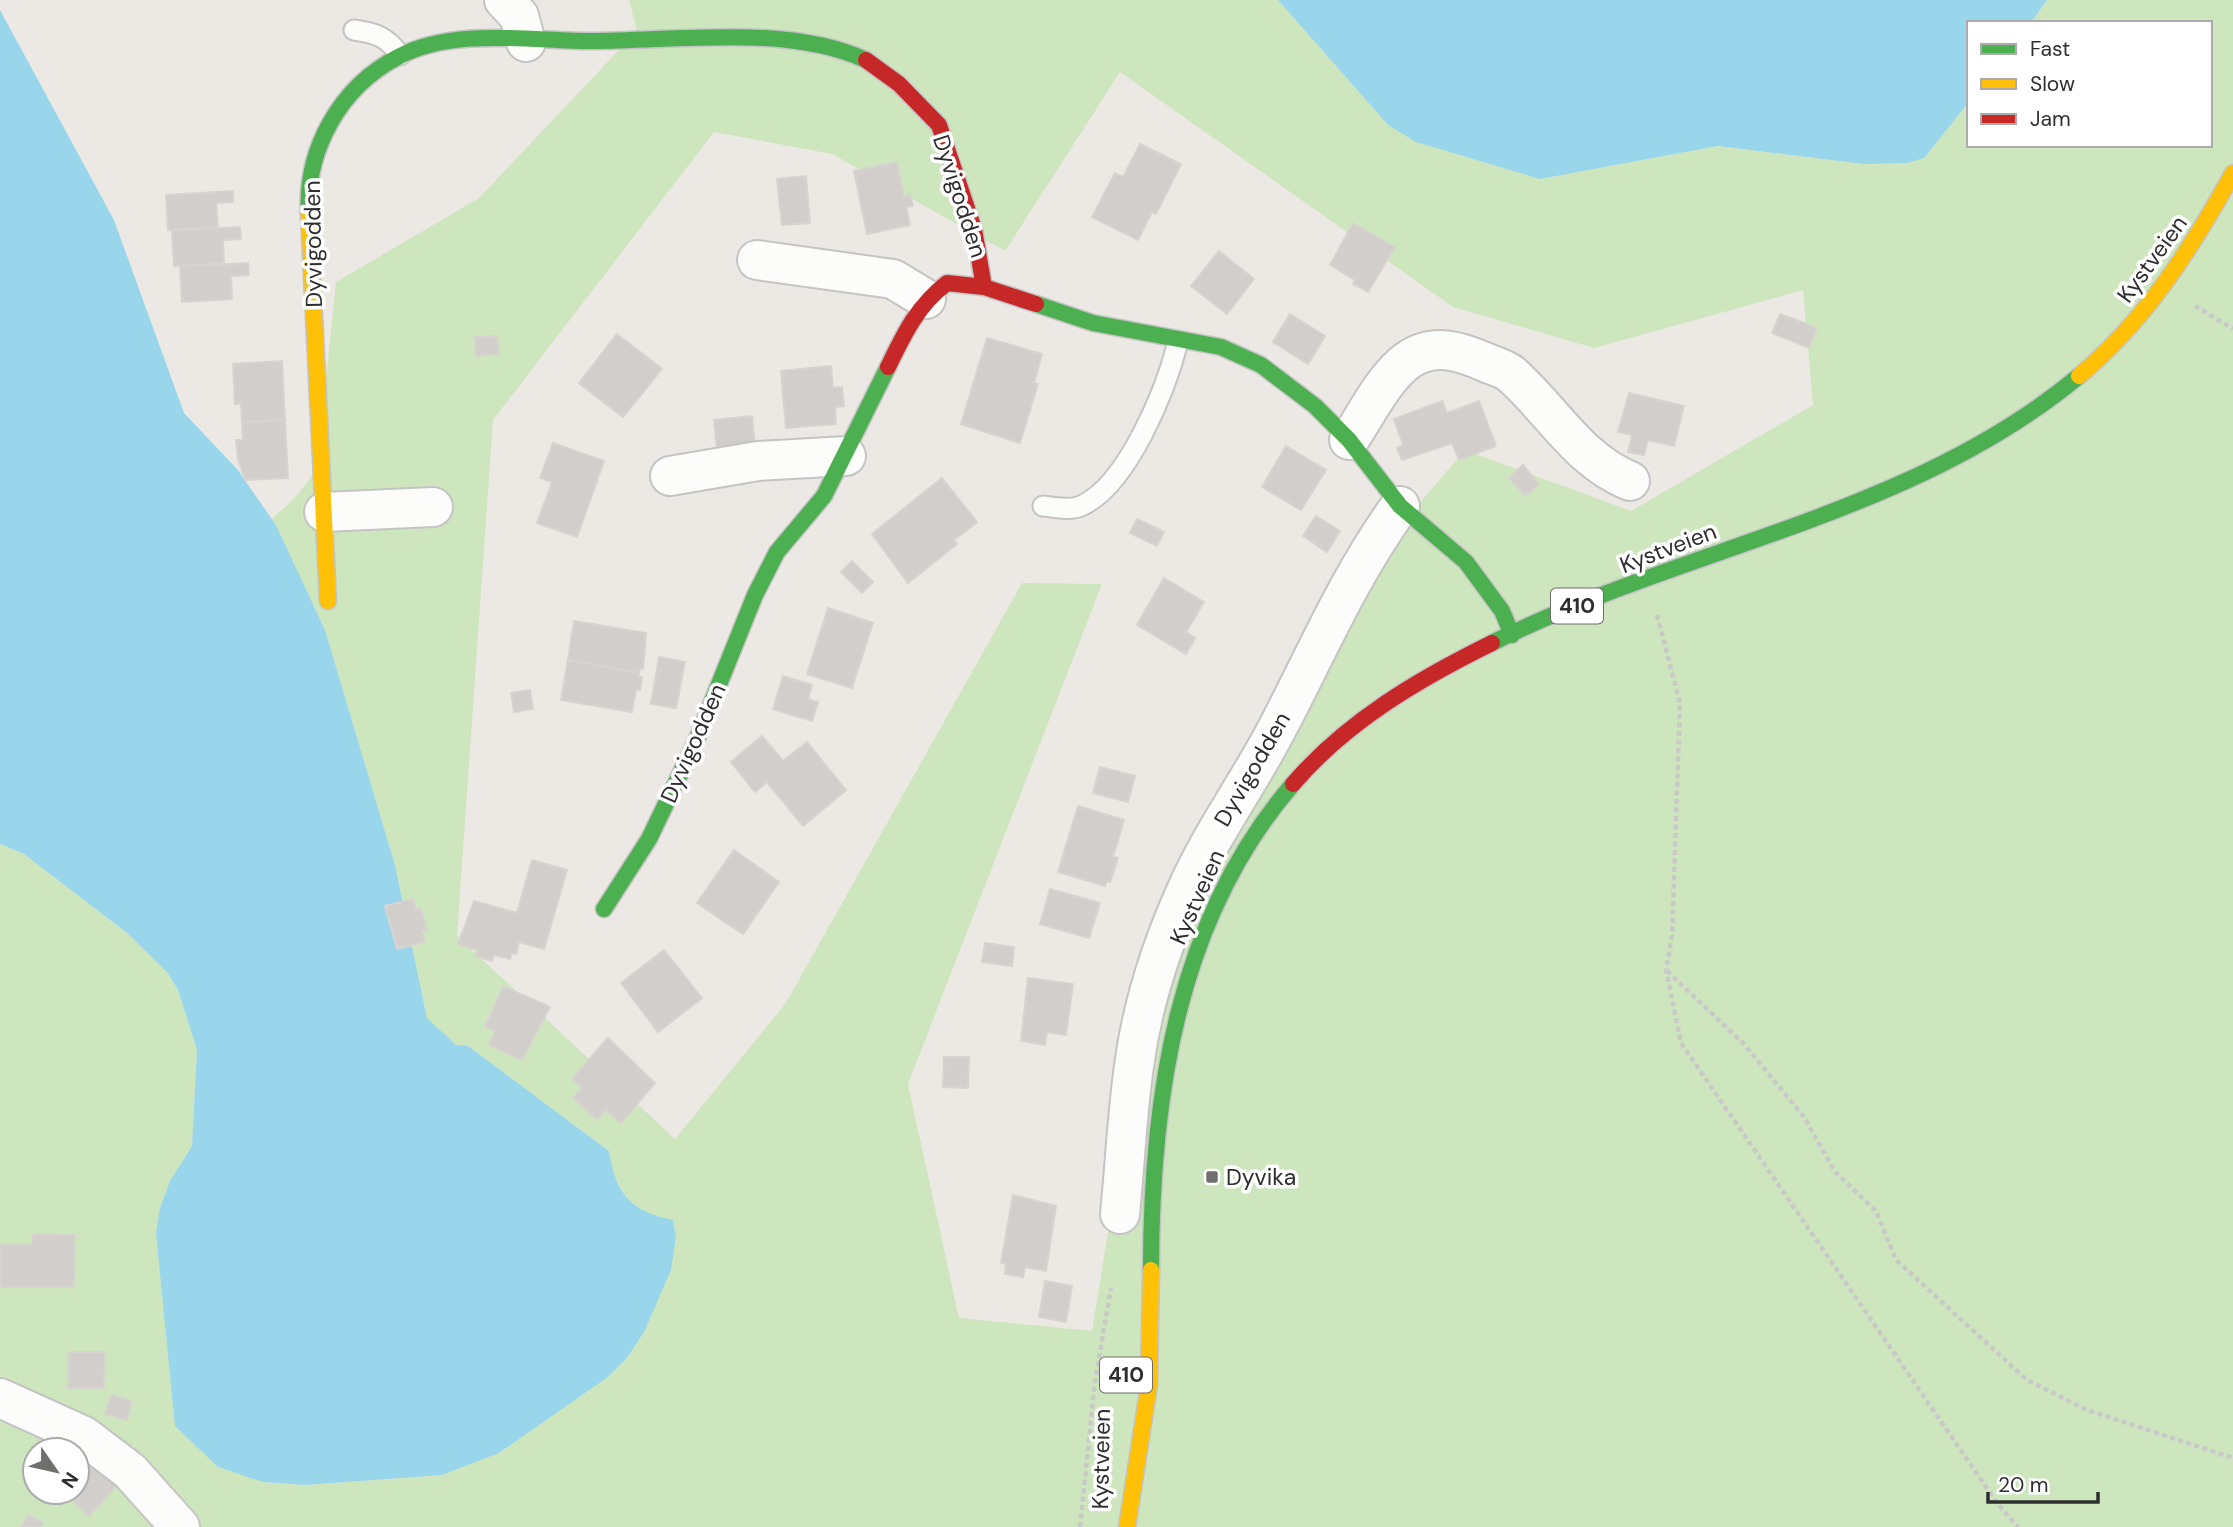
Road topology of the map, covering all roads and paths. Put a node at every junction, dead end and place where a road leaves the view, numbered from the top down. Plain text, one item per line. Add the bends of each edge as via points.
1 (504, 0) edge
2 (354, 30) dead end
3 (526, 42) junction
4 (400, 55) junction
5 (2233, 173) edge
6 (757, 260) dead end
7 (984, 287) junction
8 (926, 299) junction
9 (2191, 304) dead end
10 (2233, 328) edge
11 (1178, 342) junction
12 (1349, 440) junction
13 (846, 456) junction
14 (670, 476) dead end
15 (1630, 481) dead end
16 (1043, 506) dead end
17 (1401, 506) junction
18 (433, 507) dead end
19 (324, 512) junction
20 (328, 601) dead end
21 (1643, 616) dead end
22 (1512, 635) junction
23 (604, 909) dead end
24 (1666, 970) junction
25 (1136, 1220) junction
26 (1112, 1276) dead end
27 (1133, 1327) dead end
28 (0, 1398) edge
29 (1124, 1432) dead end
30 (2233, 1458) edge
31 (180, 1527) edge
32 (1080, 1527) edge
33 (1125, 1527) edge
34 (2018, 1527) edge

1 - 3 street via 519,16
2 - 4 lane via 377,33
3 - 4 street, Dyvigodden via 470,41
3 - 7 street, Dyvigodden via 771,40 860,57 892,79 937,121 963,191 983,266
4 - 19 street, Dyvigodden via 363,81 334,112 309,174
5 - 22 street, Kystveien / 410 via 2202,231 2142,313 2060,392 2006,429 1886,490
6 - 8 street via 893,279
7 - 8 street, Dyvigodden via 947,283
7 - 11 street, Dyvigodden via 1093,323
8 - 13 street, Dyvigodden via 911,320
9 - 10 path
11 - 12 street, Dyvigodden via 1221,348 1261,365
11 - 16 lane via 1143,429 1111,481 1079,507
12 - 15 street via 1404,363 1427,351 1454,349 1509,372 1585,454
12 - 17 street, Dyvigodden
13 - 14 street via 758,461
13 - 23 street, Dyvigodden via 824,496 777,552 649,839
17 - 22 street, Dyvigodden via 1466,562 1502,611
17 - 25 street, Dyvigodden via 1330,619 1281,723 1188,887 1167,938 1134,1065
18 - 19 street
19 - 20 street, Dyvigodden
21 - 24 path via 1656,611 1680,703 1672,936
22 - 25 street, Kystveien / 410 via 1439,668 1346,732 1287,791 1243,850 1202,933 1181,999
24 - 30 path via 1744,1044 1804,1117 1835,1172 1876,1211 1896,1259 2027,1380 2087,1410
24 - 34 path via 1681,1043 1997,1503
25 - 27 street, Kystveien / 410
25 - 33 street, Kystveien / 410 via 1151,1367
26 - 32 path via 1095,1381
28 - 31 street via 84,1436 130,1471
29 - 33 street, Kystveien / 410

